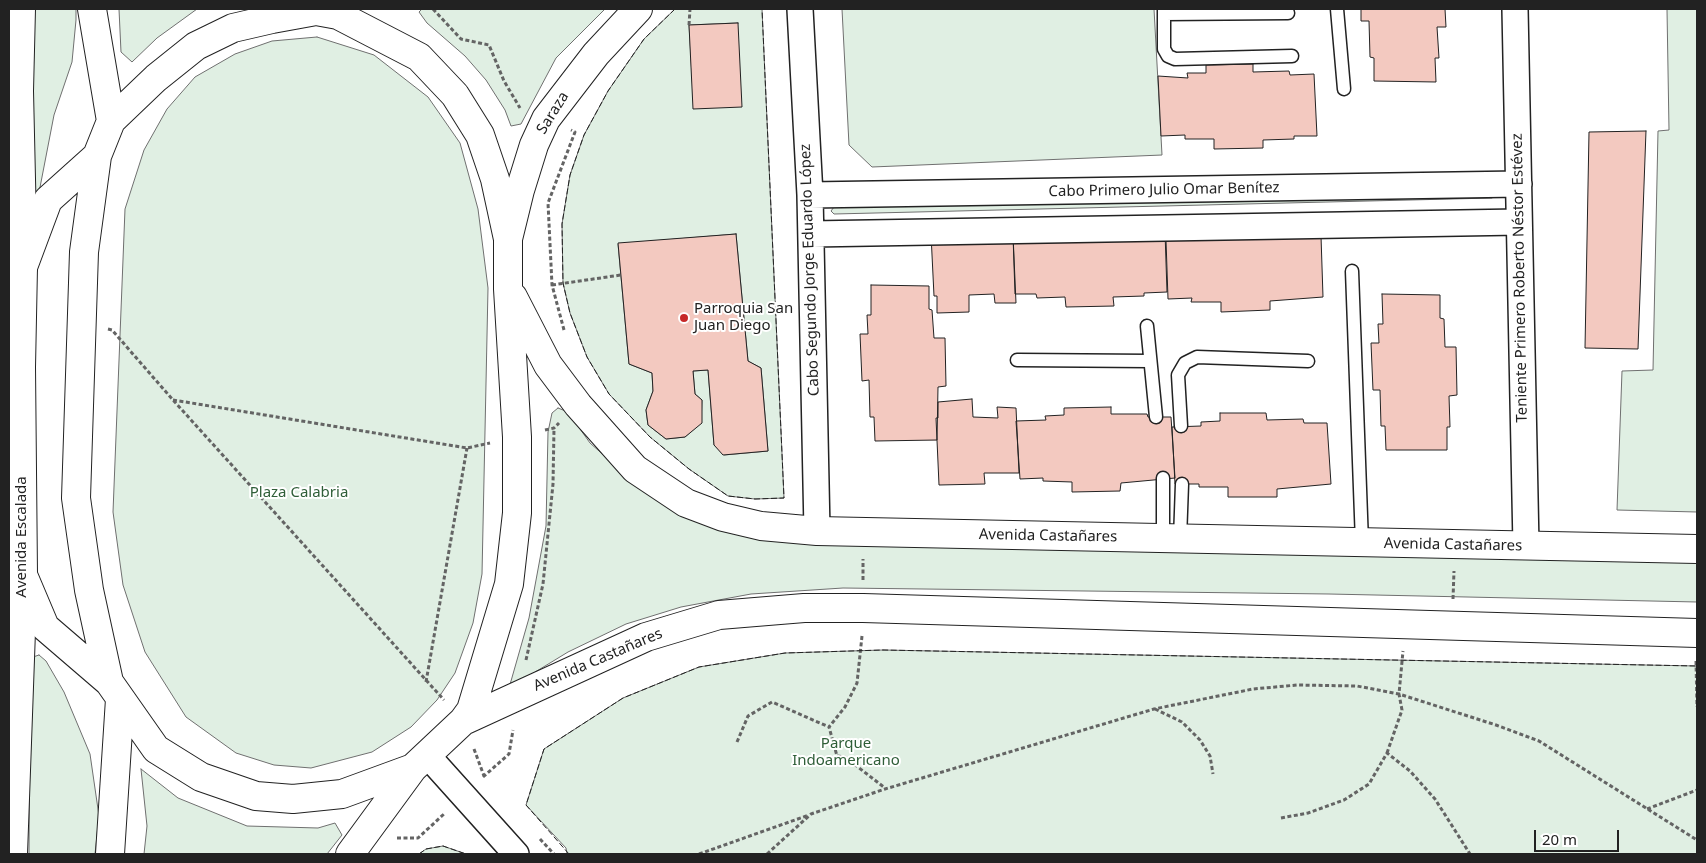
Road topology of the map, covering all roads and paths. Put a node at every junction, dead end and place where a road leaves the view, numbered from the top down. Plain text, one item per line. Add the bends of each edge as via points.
1 (21, 9) edge
2 (92, 9) edge
3 (433, 9) edge
4 (638, 9) edge
5 (690, 9) edge
6 (800, 9) edge
7 (1337, 9) edge
8 (1515, 9) edge
9 (331, 11) edge
10 (1164, 12) edge
11 (1288, 12) dead end
12 (689, 25) dead end
13 (1292, 56) dead end
14 (1344, 89) dead end
15 (546, 119) junction
16 (111, 121) junction
17 (97, 156) junction
18 (1518, 184) junction
19 (810, 196) junction
20 (1519, 222) junction
21 (811, 234) junction
22 (508, 239) junction
23 (23, 267) junction
24 (1352, 271) dead end
25 (621, 275) dead end
26 (552, 285) junction
27 (508, 289) junction
28 (83, 326) junction
29 (1147, 326) dead end
30 (566, 337) dead end
31 (1017, 360) dead end
32 (1150, 361) junction
33 (1308, 361) dead end
34 (15, 367) edge
35 (173, 400) junction
36 (578, 405) junction
37 (1156, 417) dead end
38 (1181, 426) dead end
39 (517, 437) junction
40 (466, 448) junction
41 (1163, 478) dead end
42 (1182, 484) dead end
43 (817, 530) junction
44 (864, 531) junction
45 (1172, 539) junction
46 (1362, 543) junction
47 (1454, 545) junction
48 (1526, 546) junction
49 (1697, 549) edge
50 (23, 575) junction
51 (863, 608) junction
52 (1405, 624) junction
53 (1453, 625) junction
54 (1696, 633) edge
55 (426, 682) junction
56 (115, 691) junction
57 (1399, 694) junction
58 (1697, 707) edge
59 (1154, 709) junction
60 (463, 721) junction
61 (829, 727) junction
62 (738, 742) dead end
63 (1387, 753) junction
64 (420, 761) junction
65 (1214, 774) dead end
66 (484, 776) junction
67 (491, 783) dead end
68 (885, 789) junction
69 (1697, 790) edge
70 (464, 796) junction
71 (1646, 809) junction
72 (812, 814) junction
73 (1281, 818) dead end
74 (535, 833) dead end
75 (1697, 840) edge
76 (356, 846) edge
77 (13, 854) edge
78 (110, 854) edge
79 (516, 854) edge
80 (554, 854) edge
81 (699, 854) edge
82 (768, 854) edge
83 (1470, 854) edge

1 - 23 main road, Avenida Escalada via 19,90
2 - 16 main road
3 - 15 path via 462,39 489,44 504,81 522,110
4 - 15 main road, Saraza via 596,54
5 - 12 path
6 - 19 street, Cabo Segundo Jorge Eduardo López
7 - 14 lane
8 - 18 street, Teniente Primero Roberto Néstor Estévez
9 - 16 main road via 233,28 196,46
9 - 22 main road via 419,57 455,95 480,135 495,180
10 - 11 lane
10 - 13 lane via 1164,49 1175,59
15 - 22 main road, Saraza via 534,145
15 - 26 path via 575,132 548,203
16 - 17 main road
17 - 23 main road via 48,200
17 - 28 main road via 84,252
18 - 19 street, Cabo Primero Julio Omar Benítez
18 - 20 street, Teniente Primero Roberto Néstor Estévez
19 - 21 street, Cabo Segundo Jorge Eduardo López
20 - 21 street
20 - 48 street, Teniente Primero Roberto Néstor Estévez
21 - 43 street, Cabo Segundo Jorge Eduardo López
22 - 27 main road
23 - 34 main road, Avenida Escalada
24 - 46 lane
25 - 26 path
26 - 30 path
27 - 36 main road, Avenida Castañares via 548,365
27 - 39 main road
28 - 35 path via 112,330
28 - 56 main road via 76,498 89,590
29 - 32 lane
31 - 32 lane
32 - 37 lane
33 - 38 lane via 1197,357 1185,363 1178,375
34 - 50 main road, Avenida Escalada
35 - 40 path
35 - 55 path
36 - 39 path via 554,428
36 - 43 main road, Avenida Castañares via 635,469 686,502 723,517 761,526
39 - 40 path
39 - 60 main road via 517,513 509,584 471,710
40 - 55 path
41 - 45 lane
42 - 45 lane
43 - 44 main road, Avenida Castañares
44 - 45 main road, Avenida Castañares
44 - 51 path
45 - 46 main road, Avenida Castañares
46 - 47 main road, Avenida Castañares
47 - 48 main road, Avenida Castañares
47 - 53 path
48 - 49 main road, Avenida Castañares
50 - 56 main road via 45,627
50 - 77 main road, Avenida Escalada
51 - 52 main road, Avenida Castañares
51 - 60 main road, Avenida Castañares via 804,608 719,615 646,637
51 - 61 path via 857,683 845,707
52 - 53 main road, Avenida Castañares
52 - 57 path
53 - 54 main road, Avenida Castañares
54 - 58 path
55 - 60 path
56 - 64 main road via 156,748 201,777 256,796 293,799 342,794
56 - 78 main road
57 - 59 path via 1356,686 1297,684 1253,689
57 - 63 path via 1402,710
57 - 71 path via 1539,741
59 - 65 path via 1182,722 1200,740 1210,756
59 - 68 path
60 - 64 main road
60 - 66 path
61 - 62 path via 772,702 748,716
61 - 68 path via 837,756 845,758
63 - 73 path via 1369,784 1344,800 1308,813
63 - 83 path via 1410,770 1435,799
64 - 70 street
64 - 76 main road
66 - 67 path
66 - 70 path
68 - 72 path
69 - 71 path
70 - 76 path via 418,838
70 - 79 street
71 - 75 path
72 - 81 path
72 - 82 path
74 - 80 path

